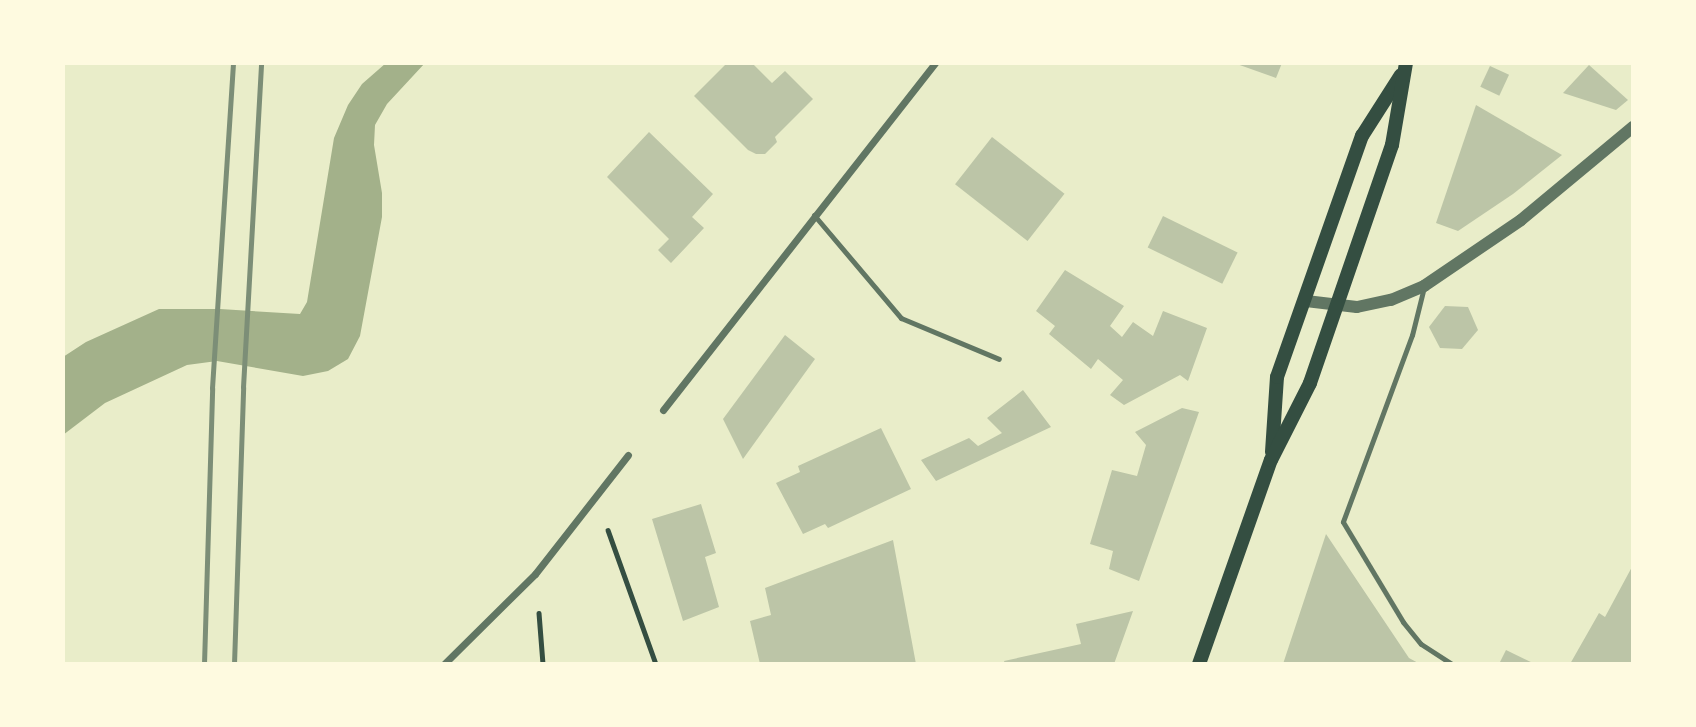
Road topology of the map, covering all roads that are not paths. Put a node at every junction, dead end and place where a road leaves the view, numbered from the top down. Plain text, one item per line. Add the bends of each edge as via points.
1 (935, 63) edge
2 (1405, 66) edge
3 (1633, 127) edge
4 (814, 215) junction
5 (1424, 286) junction
6 (1306, 301) junction
7 (1336, 306) junction
8 (999, 359) dead end
9 (663, 410) dead end
10 (628, 454) dead end
11 (1271, 460) junction
12 (444, 664) edge
13 (1199, 664) edge
14 (1452, 664) edge

1 - 4 street
2 - 6 main road via 1362,136
2 - 7 main road via 1392,145
3 - 5 street via 1521,220
4 - 8 lane via 901,318
4 - 9 street
5 - 7 street via 1375,305
5 - 14 lane via 1412,335 1343,522 1403,622 1421,644
6 - 7 street
6 - 11 main road via 1277,377
7 - 11 main road via 1310,383
10 - 12 street via 535,574
11 - 13 main road

